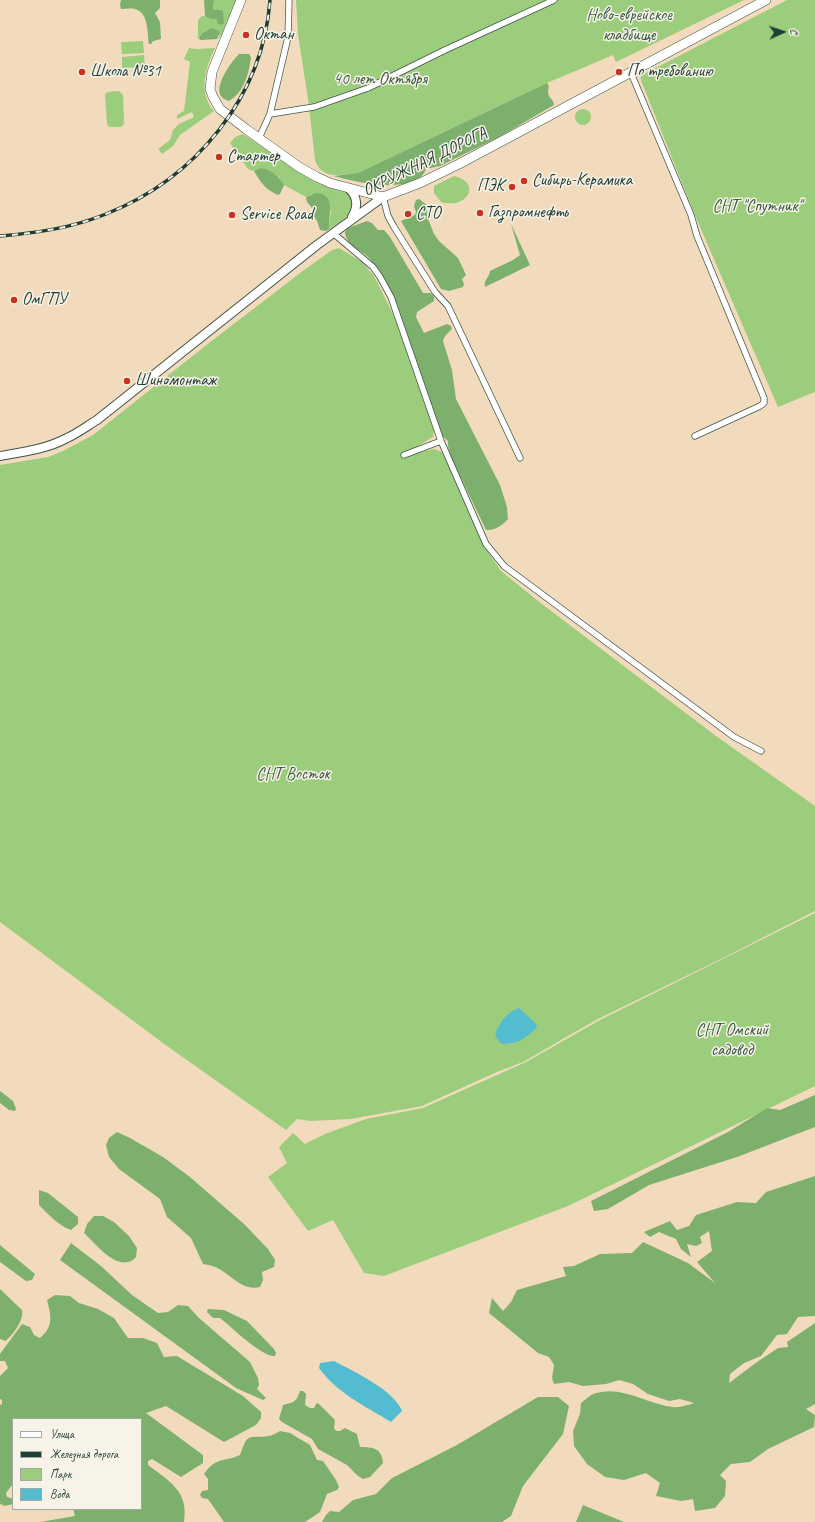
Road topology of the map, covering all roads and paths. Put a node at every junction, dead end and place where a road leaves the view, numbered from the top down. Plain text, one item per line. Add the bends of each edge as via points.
1 (241, 0) edge
2 (289, 0) edge
3 (554, 0) edge
4 (766, 0) edge
5 (631, 73) junction
6 (270, 114) junction
7 (260, 138) junction
8 (348, 188) junction
9 (383, 197) junction
10 (350, 219) junction
11 (333, 233) junction
12 (695, 436) dead end
13 (442, 441) junction
14 (404, 455) dead end
15 (0, 456) edge
16 (520, 458) dead end
17 (761, 751) dead end

1 - 7 main road via 212,72 210,89 220,109
2 - 6 street via 288,37
3 - 6 street via 368,88 314,107
4 - 5 main road, ОКРУЖНАЯ ДОРОГА
5 - 9 main road, ОКРУЖНАЯ ДОРОГА via 459,164
5 - 12 street via 764,398 764,403 760,406
6 - 7 street
7 - 8 main road via 309,174
8 - 9 main road
8 - 10 main road via 353,192 356,203 356,209
9 - 10 main road, ОКРУЖНАЯ ДОРОГА
9 - 16 street via 394,227 435,292 448,306
10 - 11 main road, ОКРУЖНАЯ ДОРОГА
11 - 13 street via 373,267 391,297
11 - 15 main road, ОКРУЖНАЯ ДОРОГА via 97,420 76,434 46,447
13 - 14 street
13 - 17 street via 486,544 504,566 734,737

